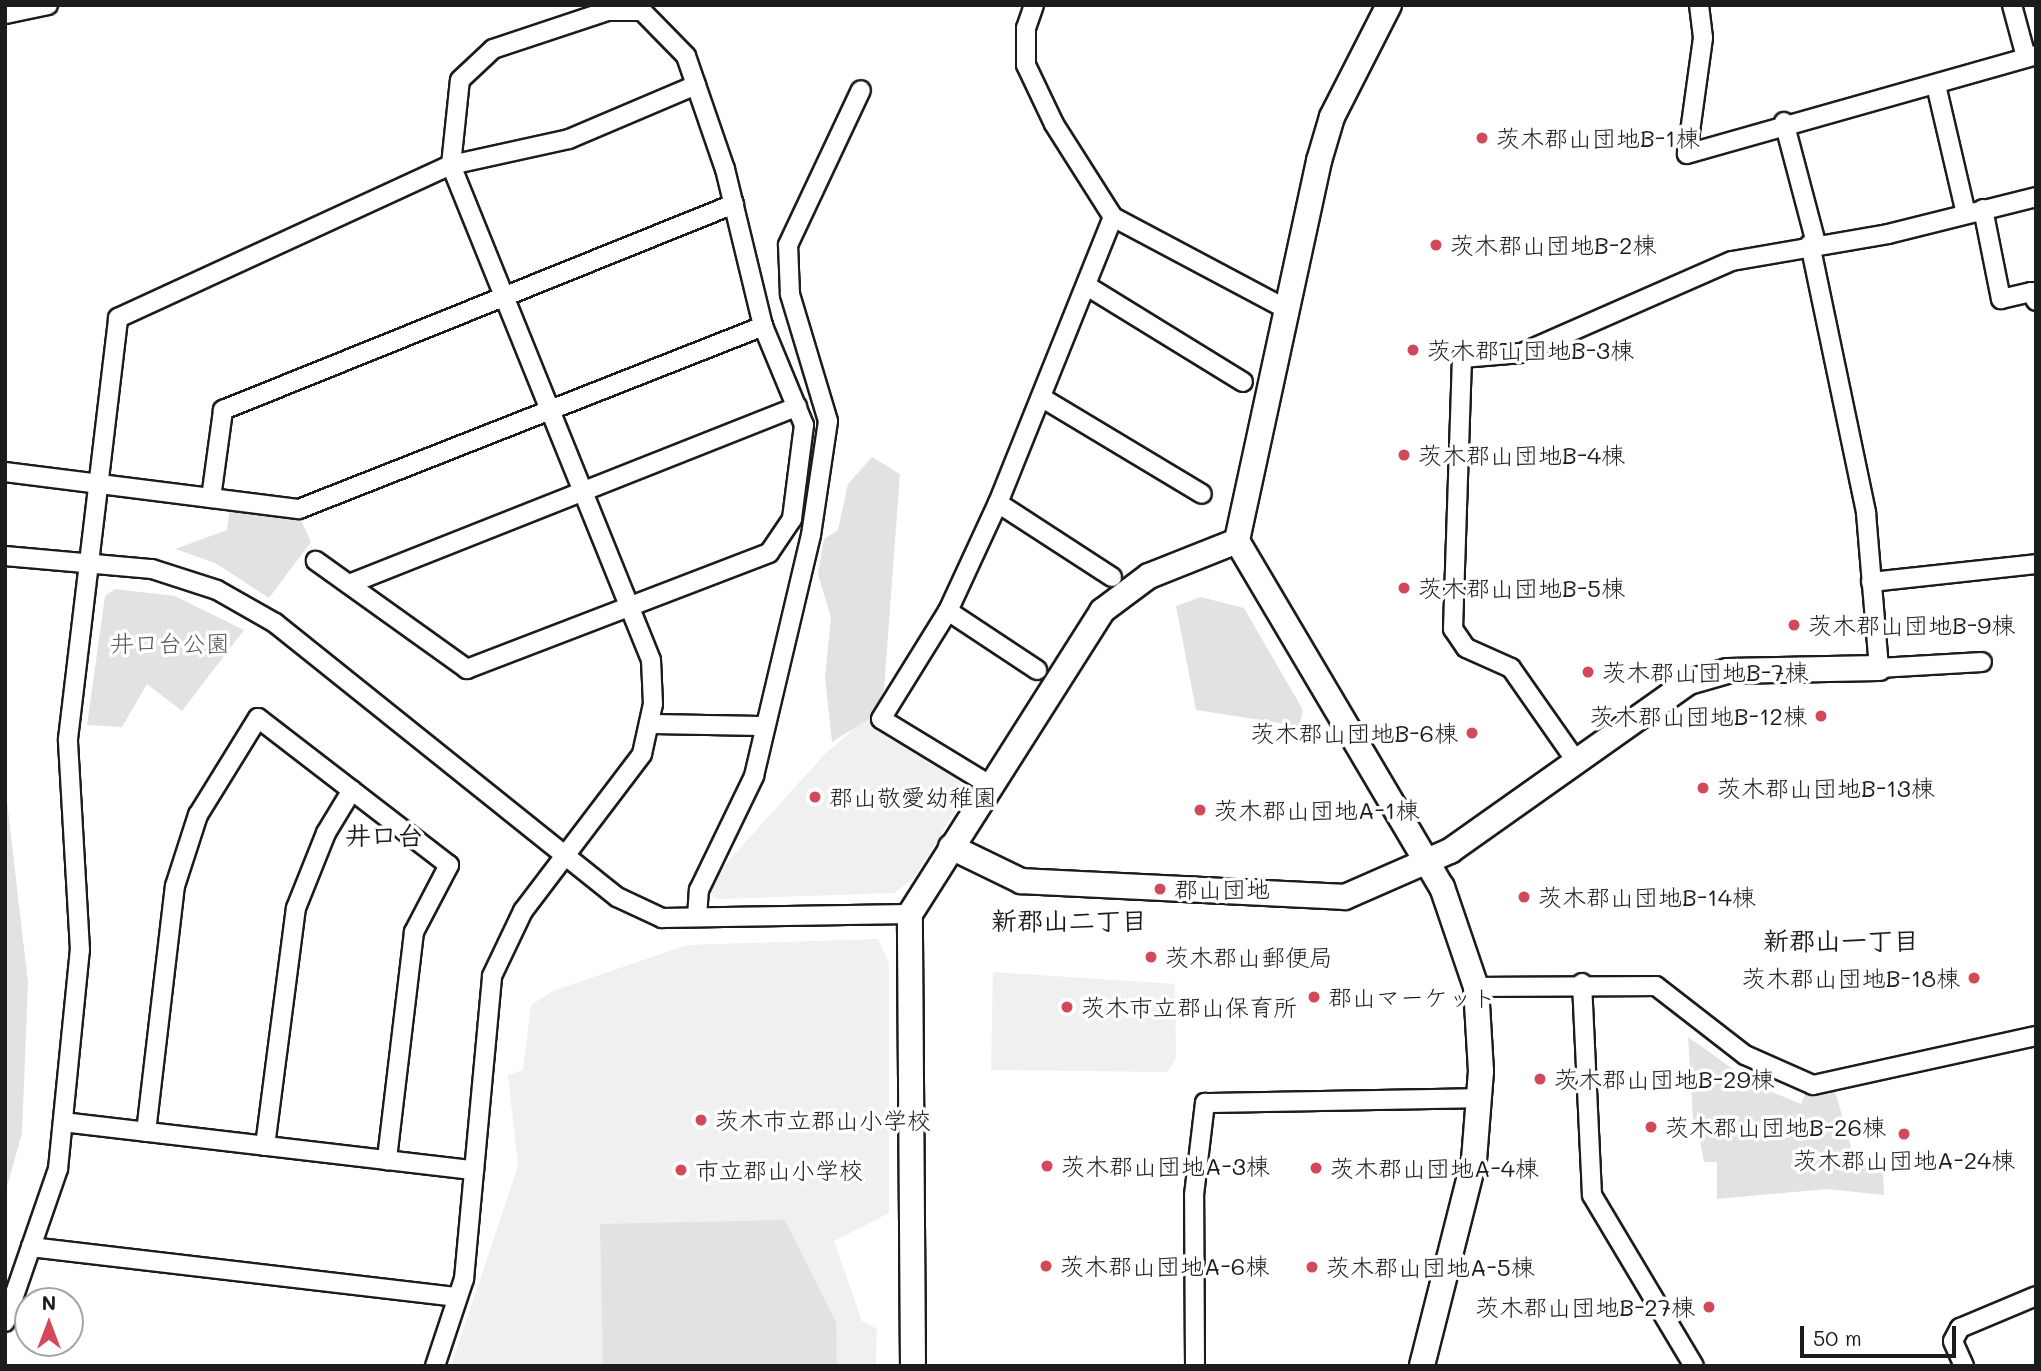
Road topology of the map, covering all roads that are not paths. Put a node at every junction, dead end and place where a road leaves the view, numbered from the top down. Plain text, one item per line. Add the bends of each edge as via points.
1 (48, 5) edge
2 (1034, 5) edge
3 (1389, 5) edge
4 (1699, 5) edge
5 (2012, 5) edge
6 (5, 14) edge
7 (2031, 56) edge
8 (696, 85) junction
9 (1936, 85) junction
10 (861, 90) dead end
11 (1784, 122) junction
12 (451, 166) junction
13 (2036, 197) edge
14 (734, 204) junction
15 (1975, 211) junction
16 (1114, 217) junction
17 (1813, 243) junction
18 (1087, 286) junction
19 (503, 295) junction
20 (2036, 301) edge
21 (1286, 309) junction
22 (763, 326) junction
23 (1243, 382) dead end
24 (1044, 399) junction
25 (797, 407) junction
26 (550, 410) junction
27 (5, 472) edge
28 (97, 484) junction
29 (584, 494) junction
30 (1202, 494) dead end
31 (211, 498) junction
32 (998, 503) junction
33 (1237, 541) junction
34 (5, 556) edge
35 (316, 561) dead end
36 (88, 563) junction
37 (2036, 564) edge
38 (1111, 577) dead end
39 (1871, 582) junction
40 (349, 584) junction
41 (629, 607) junction
42 (948, 611) junction
43 (1982, 662) dead end
44 (1879, 668) junction
45 (1037, 670) dead end
46 (649, 724) junction
47 (765, 726) junction
48 (1574, 758) junction
49 (988, 784) junction
50 (352, 790) junction
51 (951, 847) junction
52 (567, 857) junction
53 (1426, 862) junction
54 (910, 914) junction
55 (697, 917) junction
56 (1582, 983) junction
57 (1476, 987) junction
58 (2036, 1036) edge
59 (1479, 1098) junction
60 (63, 1122) junction
61 (146, 1132) junction
62 (265, 1146) junction
63 (387, 1160) junction
64 (474, 1170) junction
65 (31, 1247) junction
66 (2036, 1296) edge
67 (457, 1297) junction
68 (5, 1322) edge
69 (435, 1366) edge
70 (913, 1366) edge
71 (1195, 1366) edge
72 (1422, 1366) edge
73 (1693, 1366) edge
74 (1964, 1366) edge

1 - 6 street
2 - 16 street via 1026,28 1026,65 1054,124
3 - 21 street via 1332,117
4 - 11 street via 1703,38 1687,155
5 - 7 street
7 - 9 street
8 - 12 street via 569,139
8 - 12 street via 686,56 642,11 607,10 493,49 460,80
8 - 14 street
9 - 11 street
9 - 15 street
10 - 47 street via 788,245 790,294 828,421 810,535
11 - 17 street
12 - 19 street
12 - 28 street via 118,318
13 - 15 street
14 - 19 street
14 - 22 street
15 - 17 street via 1888,234
15 - 20 street via 2001,299 2031,292
16 - 18 street
16 - 21 street
17 - 39 street via 1866,513
17 - 48 street via 1732,261 1667,285 1522,353 1462,358 1453,629 1466,648 1511,668
18 - 23 street
18 - 24 street
19 - 26 street
19 - 31 street via 223,410
21 - 33 street
22 - 25 street
22 - 26 street
24 - 30 street
24 - 32 street
25 - 29 street
25 - 41 street via 804,425 792,519 769,553
26 - 29 street
26 - 31 street via 299,509
27 - 28 street
28 - 31 street
28 - 36 street
29 - 40 street
29 - 41 street
32 - 38 street
32 - 42 street
33 - 49 street via 1149,576 1102,611
33 - 53 street
34 - 36 street
35 - 40 street
36 - 52 street via 152,569 217,590 275,623
36 - 60 street via 68,739 80,950
37 - 39 street
39 - 44 street
40 - 41 street via 467,669
41 - 46 street via 651,660
42 - 45 street
42 - 49 street via 881,719
43 - 44 street
44 - 48 street via 1727,671 1689,682
46 - 47 street
46 - 52 street via 642,754
47 - 55 street via 754,776 699,890
48 - 53 street via 1450,851
49 - 51 street
50 - 61 street via 258,718 227,760 198,815 175,886
50 - 62 street via 326,832 296,908
50 - 63 street via 449,865 414,932
51 - 53 street via 1021,881 1345,897
51 - 54 street
52 - 55 street via 617,897 662,918
52 - 64 street via 523,911 492,976
53 - 57 street via 1442,887
54 - 55 street
54 - 70 street
56 - 57 street
56 - 58 street via 1656,986 1745,1055 1813,1085
56 - 73 street via 1592,1195
57 - 59 street
59 - 71 street via 1205,1103 1194,1195
59 - 72 street via 1474,1160
60 - 61 street
60 - 65 street via 58,1169
61 - 62 street
62 - 63 street
63 - 64 street
64 - 67 street
65 - 67 street
65 - 68 street
66 - 74 street via 1960,1328 1953,1341
67 - 69 street

